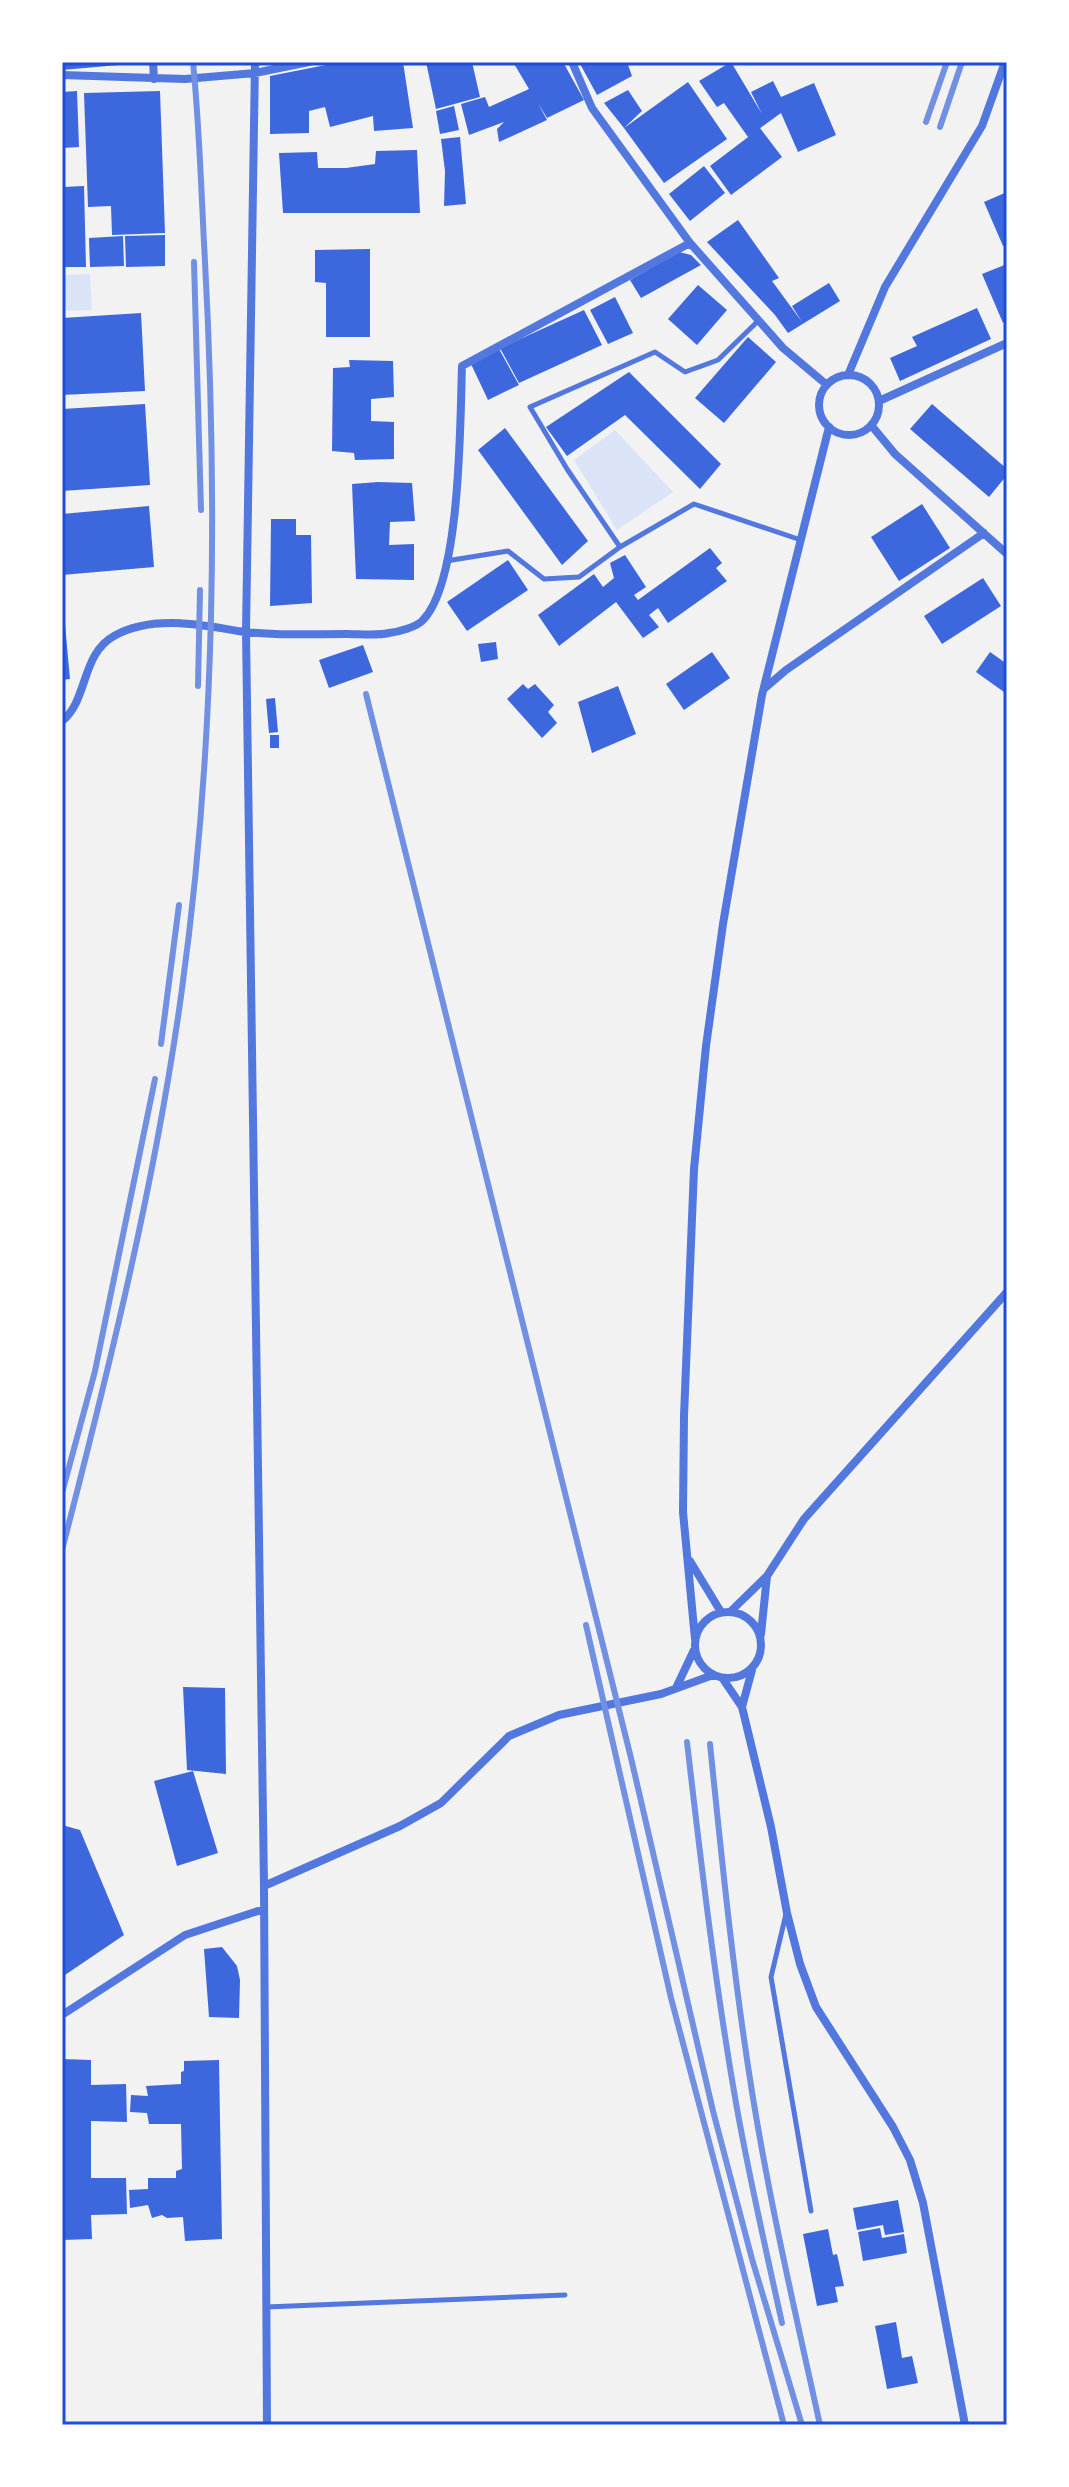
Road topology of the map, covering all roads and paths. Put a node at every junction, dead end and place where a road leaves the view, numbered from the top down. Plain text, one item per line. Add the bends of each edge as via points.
1 (153, 62) edge
2 (255, 62) edge
3 (309, 62) edge
4 (572, 62) edge
5 (1005, 62) edge
6 (255, 73) junction
7 (62, 75) edge
8 (154, 79) junction
9 (690, 243) junction
10 (758, 320) junction
11 (1007, 343) edge
12 (848, 375) junction
13 (827, 385) junction
14 (879, 401) junction
15 (871, 425) junction
16 (829, 427) junction
17 (984, 533) junction
18 (801, 540) junction
19 (620, 547) junction
20 (1007, 554) edge
21 (446, 561) junction
22 (246, 632) junction
23 (764, 689) junction
24 (62, 721) edge
25 (1007, 1292) edge
26 (688, 1557) junction
27 (767, 1576) junction
28 (726, 1612) junction
29 (760, 1637) junction
30 (695, 1644) junction
31 (753, 1668) junction
32 (713, 1675) junction
33 (723, 1679) junction
34 (676, 1689) junction
35 (742, 1707) junction
36 (264, 1886) junction
37 (264, 1909) junction
38 (787, 1913) junction
39 (62, 2015) edge
40 (811, 2211) dead end
41 (565, 2295) dead end
42 (266, 2307) junction
43 (267, 2425) edge
44 (965, 2425) edge

1 - 8 street
2 - 6 street
3 - 6 street
4 - 9 street via 592,108
5 - 12 street via 982,126 885,287
6 - 8 street
6 - 22 street
7 - 8 street
9 - 10 street
9 - 21 street via 462,366 457,503
10 - 13 street
10 - 19 lane via 718,360 685,372 655,352 530,407
11 - 14 street
12 - 13 street
12 - 14 street via 865,379
13 - 16 street via 819,408
14 - 15 street
15 - 16 street via 852,434
15 - 17 street via 895,454
16 - 18 street
17 - 20 street
17 - 23 street
18 - 19 lane via 694,504
18 - 23 street
19 - 21 lane via 579,577 544,579 508,551
21 - 22 street via 435,602 421,623 389,634
22 - 24 street via 146,623 111,636 89,662 71,715
22 - 36 street
23 - 26 street via 723,924 694,1169 684,1416
25 - 27 street via 804,1519
26 - 28 street
26 - 30 street
27 - 28 street
27 - 29 street
28 - 29 street via 749,1619
28 - 30 street via 704,1622
29 - 31 street via 762,1648
30 - 32 street via 704,1668
30 - 34 street
31 - 33 street
31 - 35 street
32 - 33 street
32 - 34 street
33 - 35 street
34 - 36 street via 559,1715 509,1736 441,1803
35 - 38 street
36 - 37 street
37 - 39 street via 185,1935
37 - 42 street
38 - 40 lane via 771,1977
38 - 44 street via 816,2007 910,2160
41 - 42 lane
42 - 43 street

